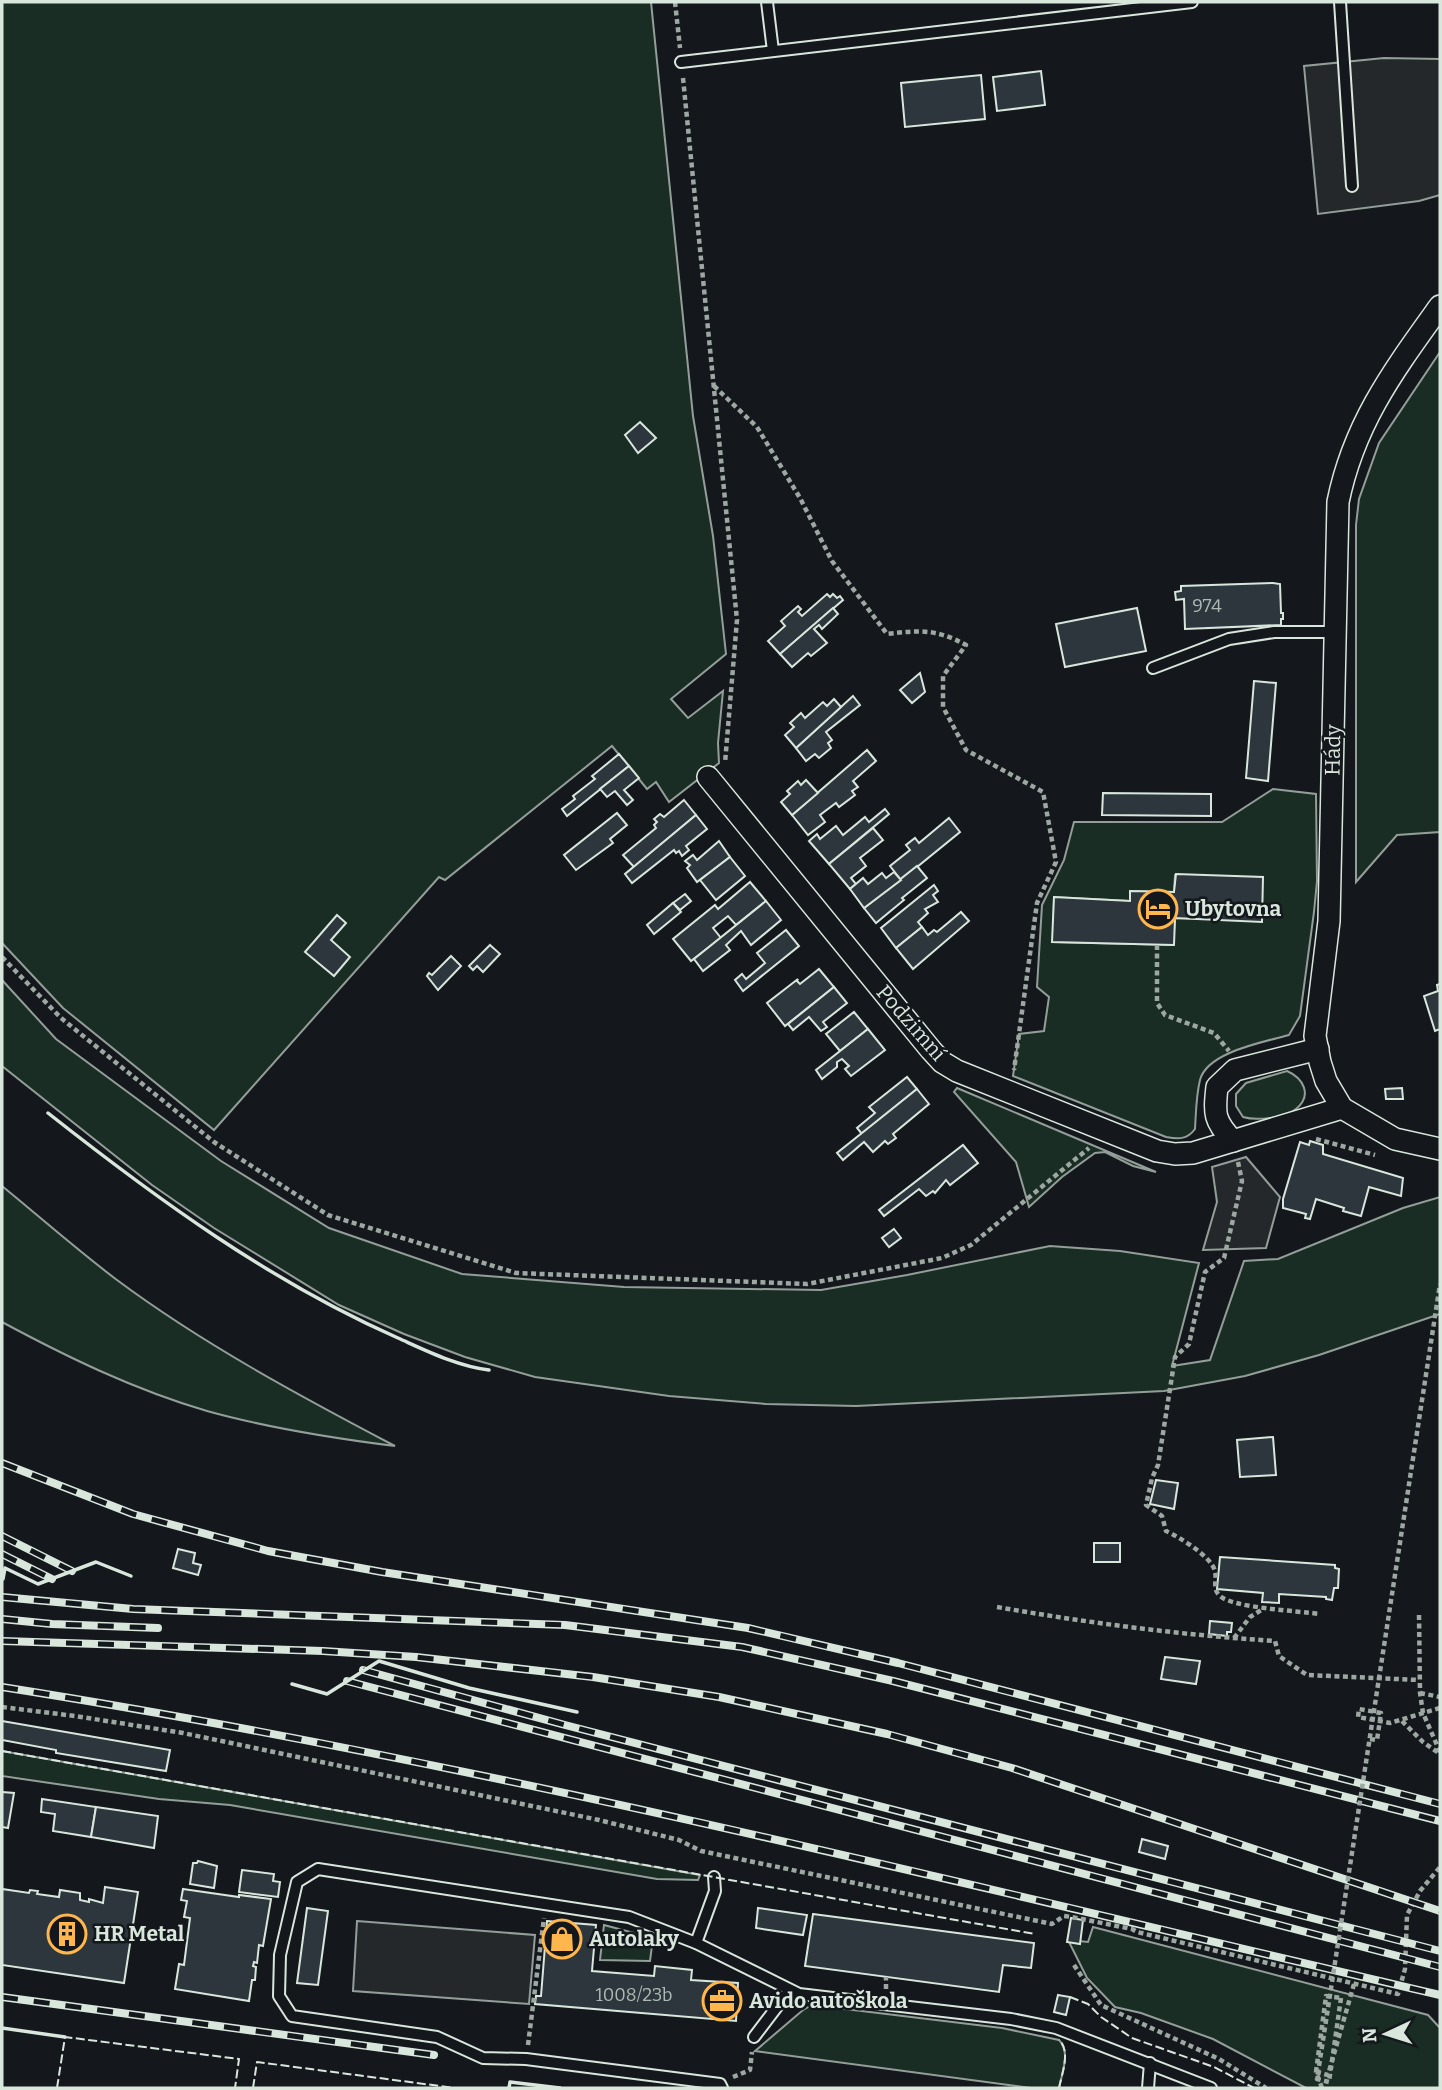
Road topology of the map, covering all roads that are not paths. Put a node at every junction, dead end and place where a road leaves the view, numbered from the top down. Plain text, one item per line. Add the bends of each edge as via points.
1 (767, 2) edge
2 (1192, 2) edge
3 (1340, 2) edge
4 (1154, 4) edge
5 (773, 51) junction
6 (681, 62) road end
7 (1352, 186) dead end
8 (1440, 306) edge
9 (1335, 632) junction
10 (1153, 668) dead end
11 (708, 777) dead end
12 (1318, 1049) junction
13 (1342, 1108) junction
14 (1233, 1140) junction
15 (1440, 1149) edge
16 (713, 1877) dead end
17 (696, 1943) junction
18 (789, 1991) junction
19 (754, 2037) dead end
20 (1150, 2063) junction
21 (722, 2088) edge
22 (1149, 2088) edge
23 (1211, 2088) edge

1 - 5 lane
2 - 4 lane
3 - 7 lane
4 - 5 lane
5 - 6 lane
8 - 9 street, Hády via 1388,379 1345,468 1338,502
9 - 10 lane via 1274,632 1229,639
9 - 12 street, Hády via 1329,921 1315,1036
11 - 14 street, Podzimní via 942,1062 1157,1151 1193,1153
12 - 13 street, Hády via 1326,1081
12 - 14 street via 1235,1070 1217,1087 1214,1111 1219,1126
13 - 14 street, Podzimní
13 - 15 street via 1395,1139
16 - 17 lane via 715,1891
17 - 18 lane
17 - 21 lane via 629,1917 318,1869 297,1882 280,1955 279,1996 292,2015 437,2037 483,2058 526,2059 720,2084
18 - 19 lane
18 - 20 lane via 1011,2019 1056,2028
20 - 22 lane
20 - 23 lane

